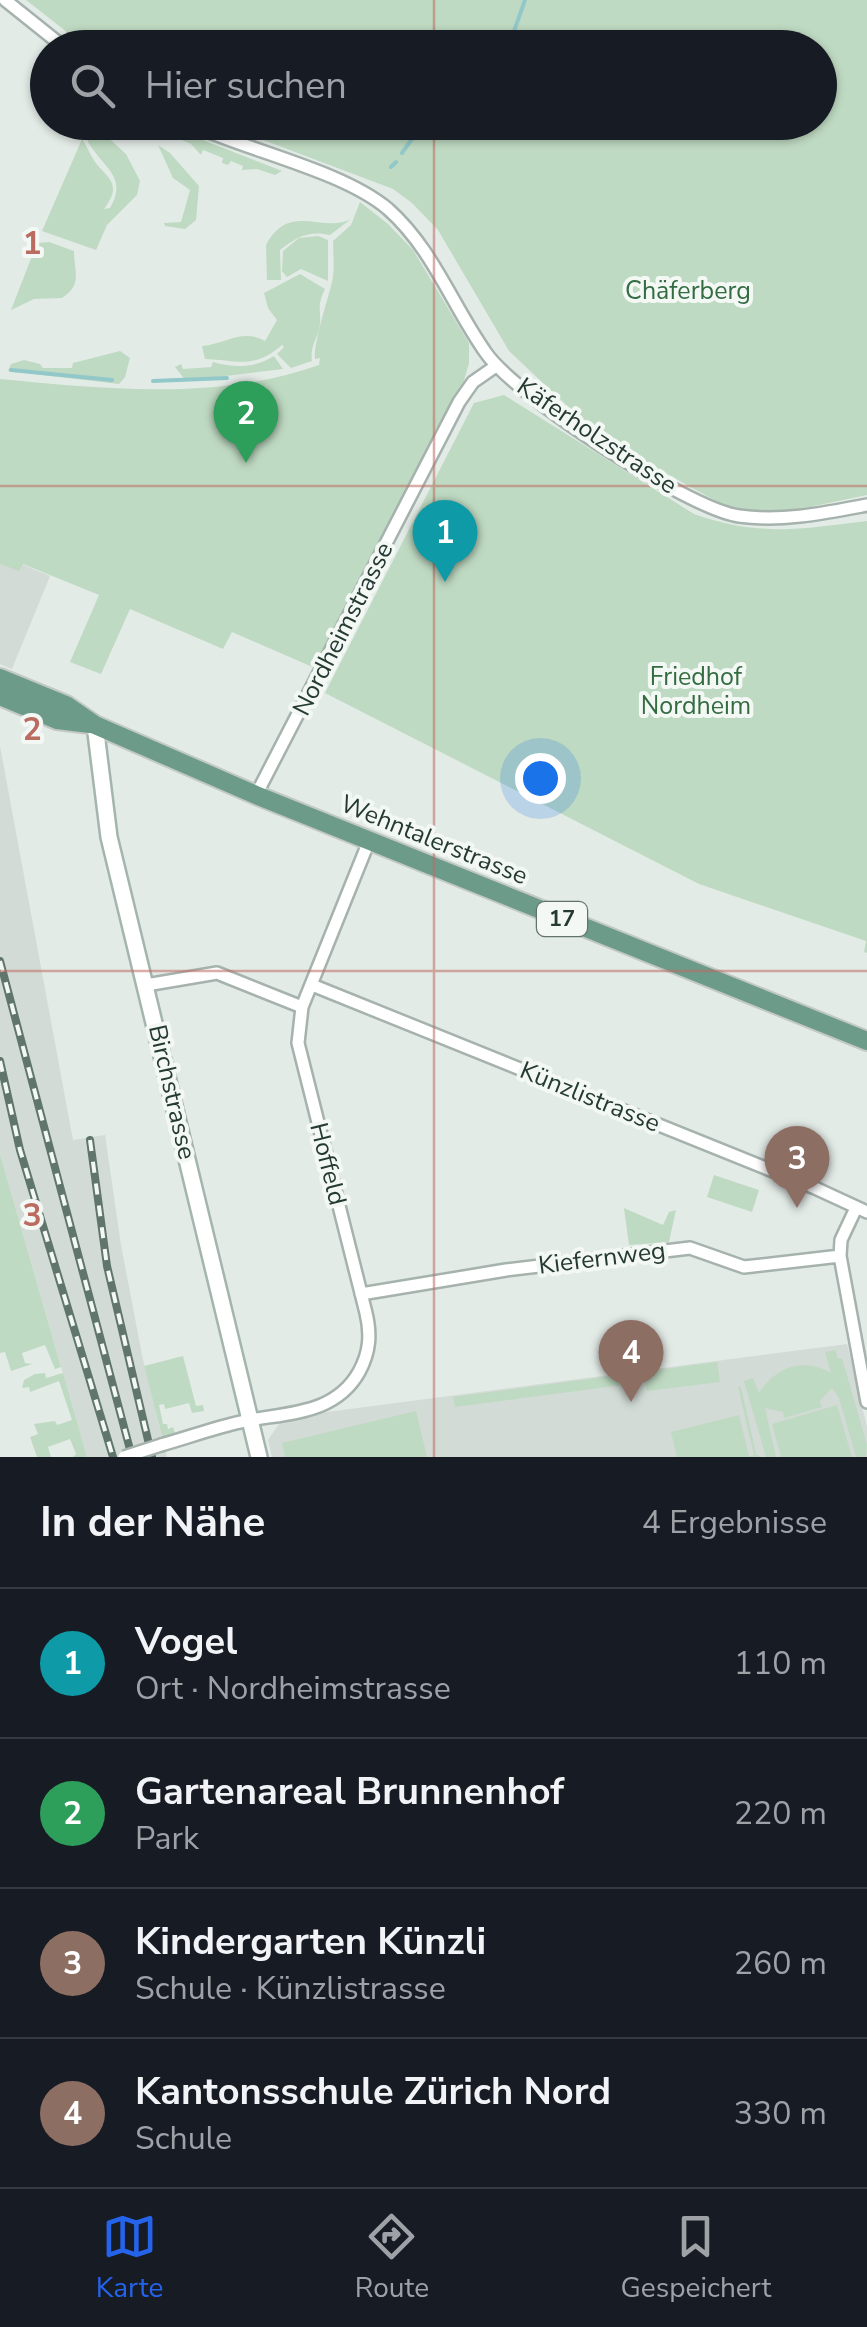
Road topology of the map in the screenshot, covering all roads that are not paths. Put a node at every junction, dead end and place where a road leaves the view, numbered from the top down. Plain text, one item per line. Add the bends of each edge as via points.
1 (5, 0) edge
2 (42, 30) edge
3 (231, 140) edge
4 (496, 366) junction
5 (867, 504) edge
6 (0, 678) edge
7 (0, 696) edge
8 (95, 725) junction
9 (256, 795) junction
10 (369, 841) junction
11 (146, 984) junction
12 (312, 985) junction
13 (302, 1007) junction
14 (867, 1041) edge
15 (862, 1210) edge
16 (840, 1256) junction
17 (361, 1294) junction
18 (867, 1402) edge
19 (250, 1421) junction
20 (124, 1457) edge
21 (258, 1457) edge

1 - 2 street
3 - 4 street, Käferholzstrasse via 372,196 434,259
4 - 5 street, Käferholzstrasse via 596,441 713,509 771,520
4 - 9 street, Nordheimstrasse via 459,402
6 - 8 main road, Wehntalerstrasse / 17 via 66,704
7 - 8 main road, Wehntalerstrasse via 57,720
8 - 9 main road, Wehntalerstrasse / 17
8 - 11 main road, Birchstrasse via 109,837
9 - 10 main road, Wehntalerstrasse / 17
10 - 12 street, Hoffeld
10 - 14 main road, Wehntalerstrasse / 17
11 - 13 street via 217,972
11 - 19 main road, Birchstrasse
12 - 13 street, Hoffeld
12 - 15 street, Künzlistrasse
13 - 17 street, Hoffeld via 298,1043
15 - 16 street via 841,1240
16 - 17 street, Kiefernweg via 756,1268 690,1248
16 - 18 street
17 - 19 street, Hoffeld via 369,1343 348,1389 322,1406
19 - 20 street, Hoffeld, bridge
19 - 21 main road, Birchstrasse

